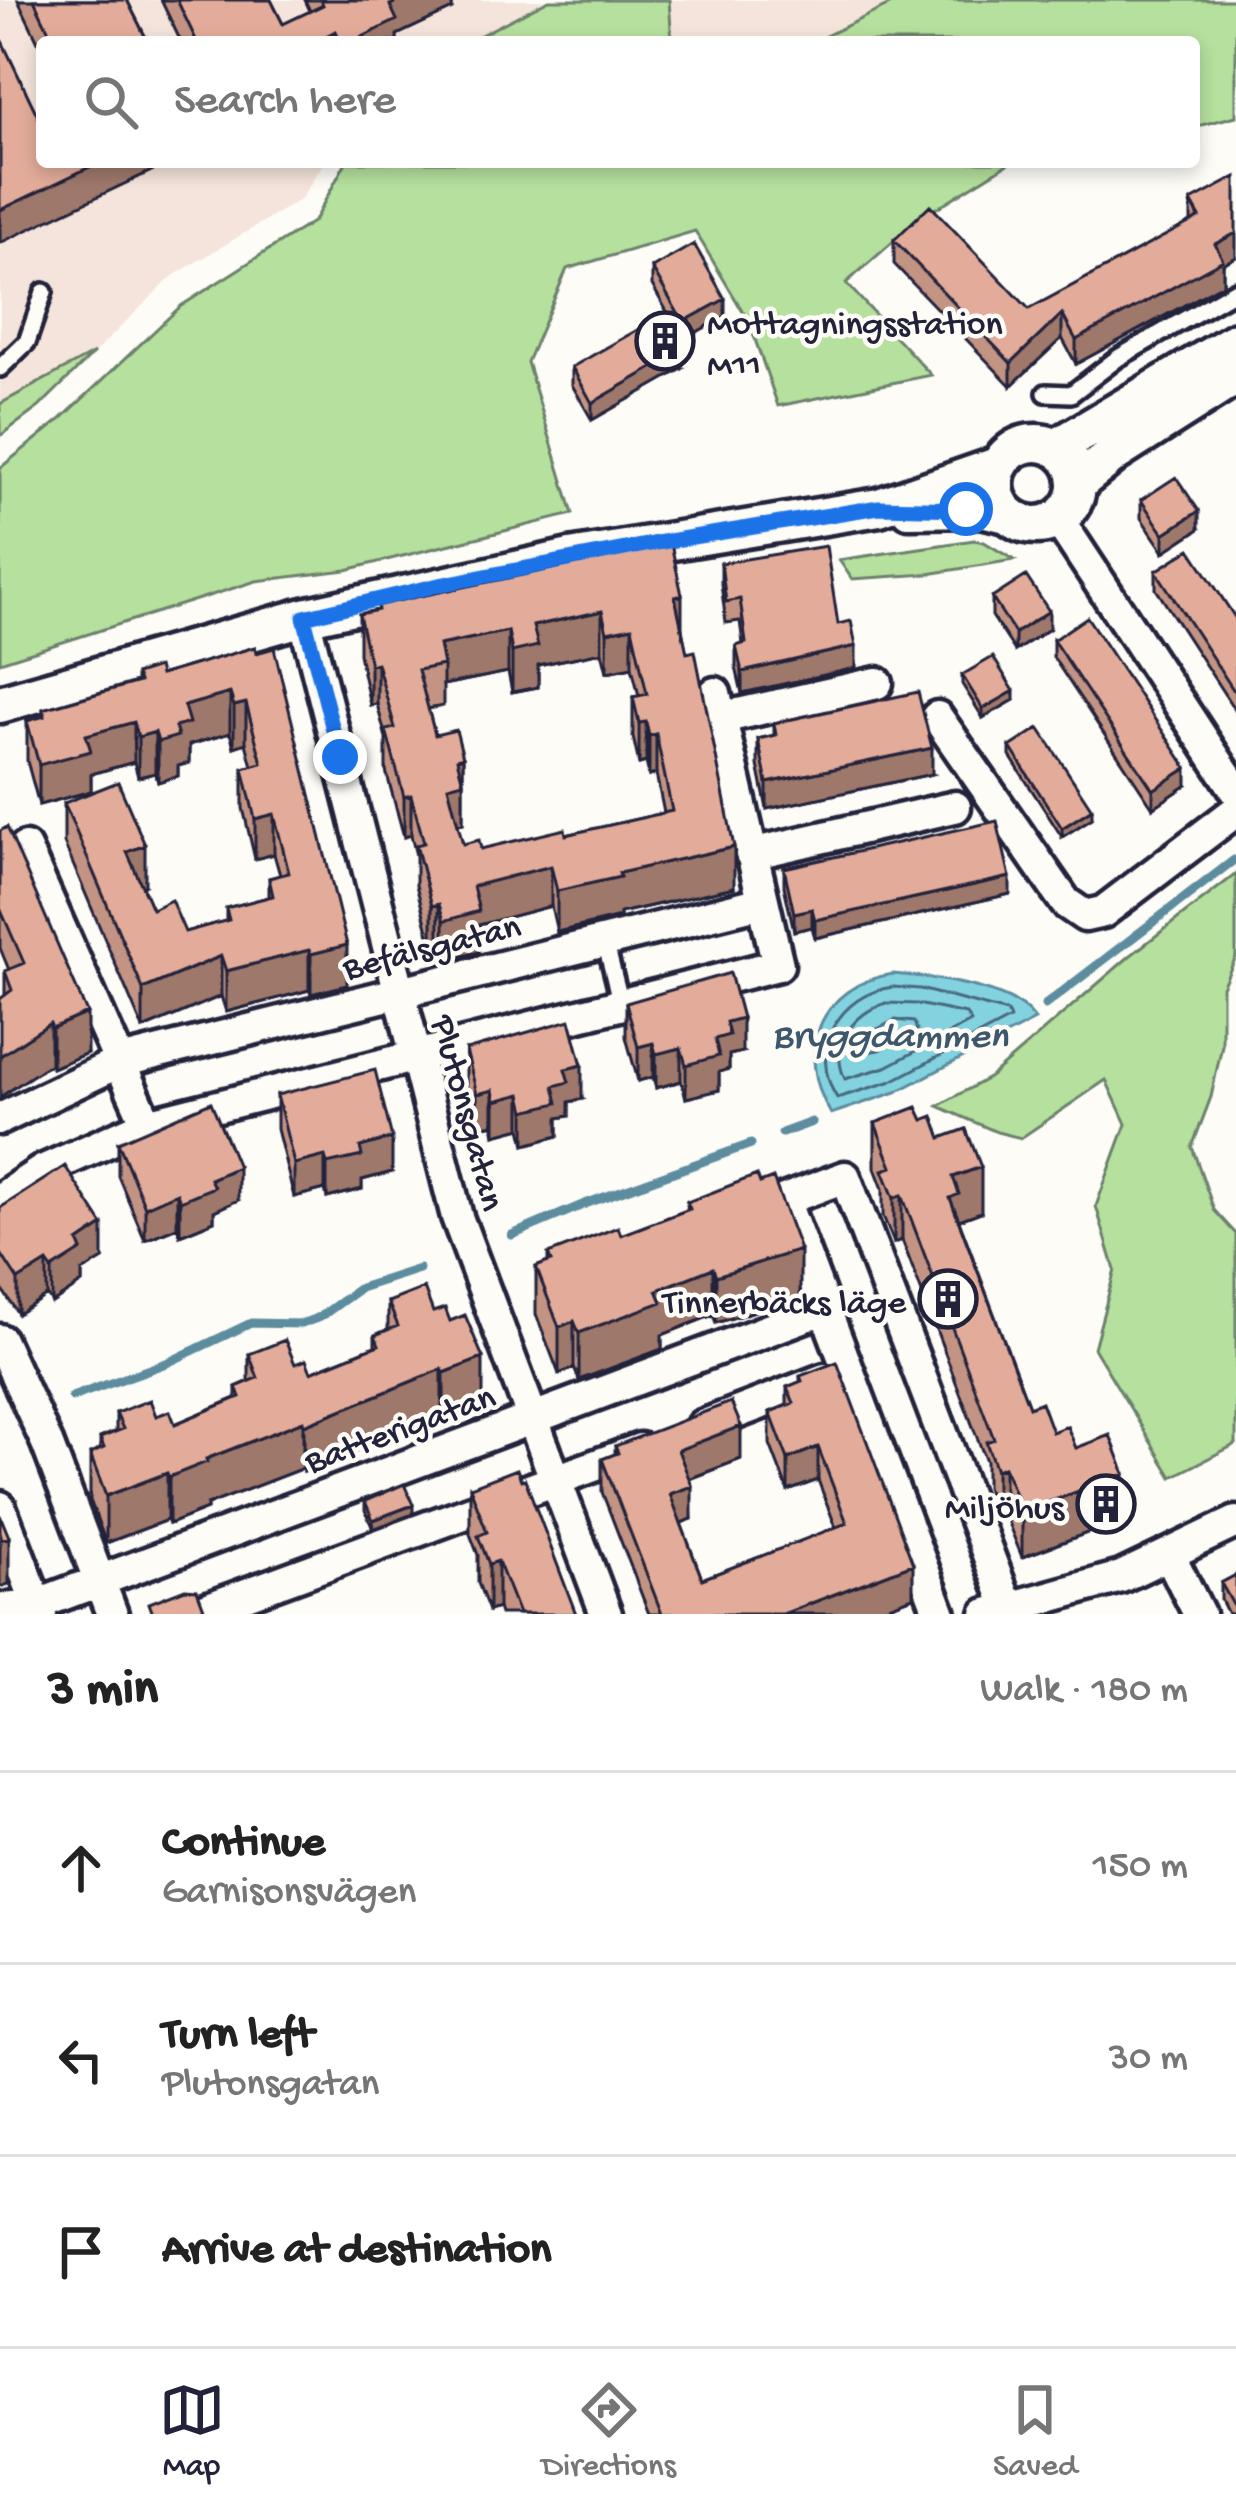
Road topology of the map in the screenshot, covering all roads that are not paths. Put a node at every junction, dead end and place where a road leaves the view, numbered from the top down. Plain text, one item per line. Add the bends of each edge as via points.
1 (1236, 290) edge
2 (44, 292) dead end
3 (1236, 341) edge
4 (0, 368) edge
5 (1236, 376) edge
6 (1046, 393) dead end
7 (1056, 448) junction
8 (1000, 465) junction
9 (1078, 483) junction
10 (879, 507) junction
11 (1007, 514) junction
12 (1058, 519) junction
13 (304, 617) junction
14 (877, 683) dead end
15 (0, 704) edge
16 (938, 717) dead end
17 (1236, 790) edge
18 (955, 807) dead end
19 (1236, 811) edge
20 (26, 848) dead end
21 (751, 854) junction
22 (762, 902) junction
23 (605, 940) junction
24 (399, 992) junction
25 (621, 1004) junction
26 (416, 1057) junction
27 (120, 1062) junction
28 (0, 1119) edge
29 (147, 1124) junction
30 (0, 1198) edge
31 (824, 1309) junction
32 (0, 1340) edge
33 (848, 1370) junction
34 (531, 1418) junction
35 (555, 1481) junction
36 (0, 1508) edge
37 (1236, 1522) edge
38 (1170, 1556) junction
39 (99, 1581) junction
40 (1065, 1602) edge
41 (39, 1609) edge
42 (0, 1610) edge
43 (998, 1610) edge
44 (112, 1614) edge
45 (192, 1614) edge
46 (606, 1614) edge
47 (940, 1614) edge
48 (1199, 1614) edge

1 - 6 lane via 1071,394
2 - 4 lane via 27,342
3 - 7 street
5 - 9 street
7 - 8 street via 1023,445
7 - 9 street
8 - 10 street
8 - 11 street via 994,486
9 - 12 street
10 - 11 street
10 - 13 street via 552,562
11 - 12 street via 1032,526
12 - 17 street
13 - 15 street
13 - 24 street, Plutonsgatan
14 - 21 street via 718,705
16 - 19 street via 1066,903 1085,916 1103,912
18 - 21 street
20 - 27 street
21 - 22 street
22 - 23 street, Befälsgatan
22 - 25 street via 778,965
23 - 24 street, Befälsgatan
23 - 25 lane
24 - 26 street, Plutonsgatan
24 - 27 street, Befälsgatan
25 - 26 street
26 - 29 street
26 - 34 street, Plutonsgatan via 457,1217
27 - 28 street, Befälsgatan
27 - 29 street
29 - 30 street
31 - 33 street
31 - 34 street, Batterigatan
31 - 43 street via 784,1200 845,1177
32 - 39 street
33 - 35 street
33 - 47 street
34 - 35 street, Plutonsgatan
34 - 39 street, Batterigatan
35 - 45 street
35 - 46 street, Plutonsgatan
36 - 41 street
37 - 38 street
38 - 40 street
38 - 48 street
39 - 41 street, Batterigatan
39 - 44 street
40 - 43 street
41 - 42 street, Batterigatan

